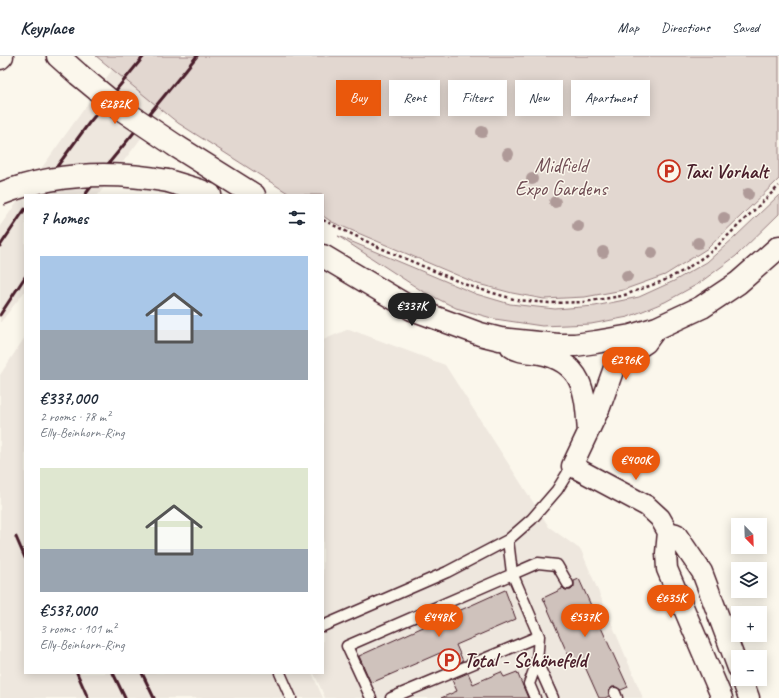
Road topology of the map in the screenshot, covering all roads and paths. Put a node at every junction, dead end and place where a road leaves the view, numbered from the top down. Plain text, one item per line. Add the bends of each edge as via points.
1 (2, 56) edge
2 (58, 56) edge
3 (0, 58) edge
4 (779, 186) edge
5 (0, 194) edge
6 (208, 194) edge
7 (252, 194) edge
8 (324, 221) edge
9 (324, 240) edge
10 (779, 247) edge
11 (324, 257) edge
12 (345, 269) junction
13 (657, 328) junction
14 (500, 339) junction
15 (588, 433) junction
16 (572, 466) junction
17 (668, 532) junction
18 (508, 540) junction
19 (512, 573) junction
20 (568, 584) dead end
21 (324, 626) edge
22 (539, 636) junction
23 (731, 650) edge
24 (537, 662) junction
25 (280, 674) edge
26 (745, 686) edge
27 (291, 698) edge
28 (371, 698) edge
29 (391, 698) edge
30 (535, 698) edge
31 (553, 698) edge
32 (722, 698) edge
33 (749, 698) edge

1 - 3 main road
2 - 7 main road, bridge via 97,91 176,146
4 - 8 path via 712,251 683,271 622,296 584,302 549,303 517,300 469,286
5 - 6 main road, bridge via 72,176 128,175 168,181
9 - 12 main road
10 - 13 main road via 719,296
11 - 12 main road
12 - 14 main road via 412,308
13 - 14 main road via 631,336 575,345
13 - 15 street via 646,343 622,359 614,368
14 - 15 street via 516,351 556,359 568,366 582,387
15 - 16 street
16 - 17 street via 648,506 660,518
16 - 18 lane via 532,519
17 - 23 street via 676,534 702,572
17 - 32 street via 667,569
18 - 19 lane
18 - 21 lane via 447,572
19 - 20 lane via 538,563 557,565
19 - 22 lane
19 - 28 lane via 347,646
22 - 24 lane
22 - 29 lane
24 - 30 lane via 529,684
24 - 31 lane
25 - 27 lane
26 - 33 street

